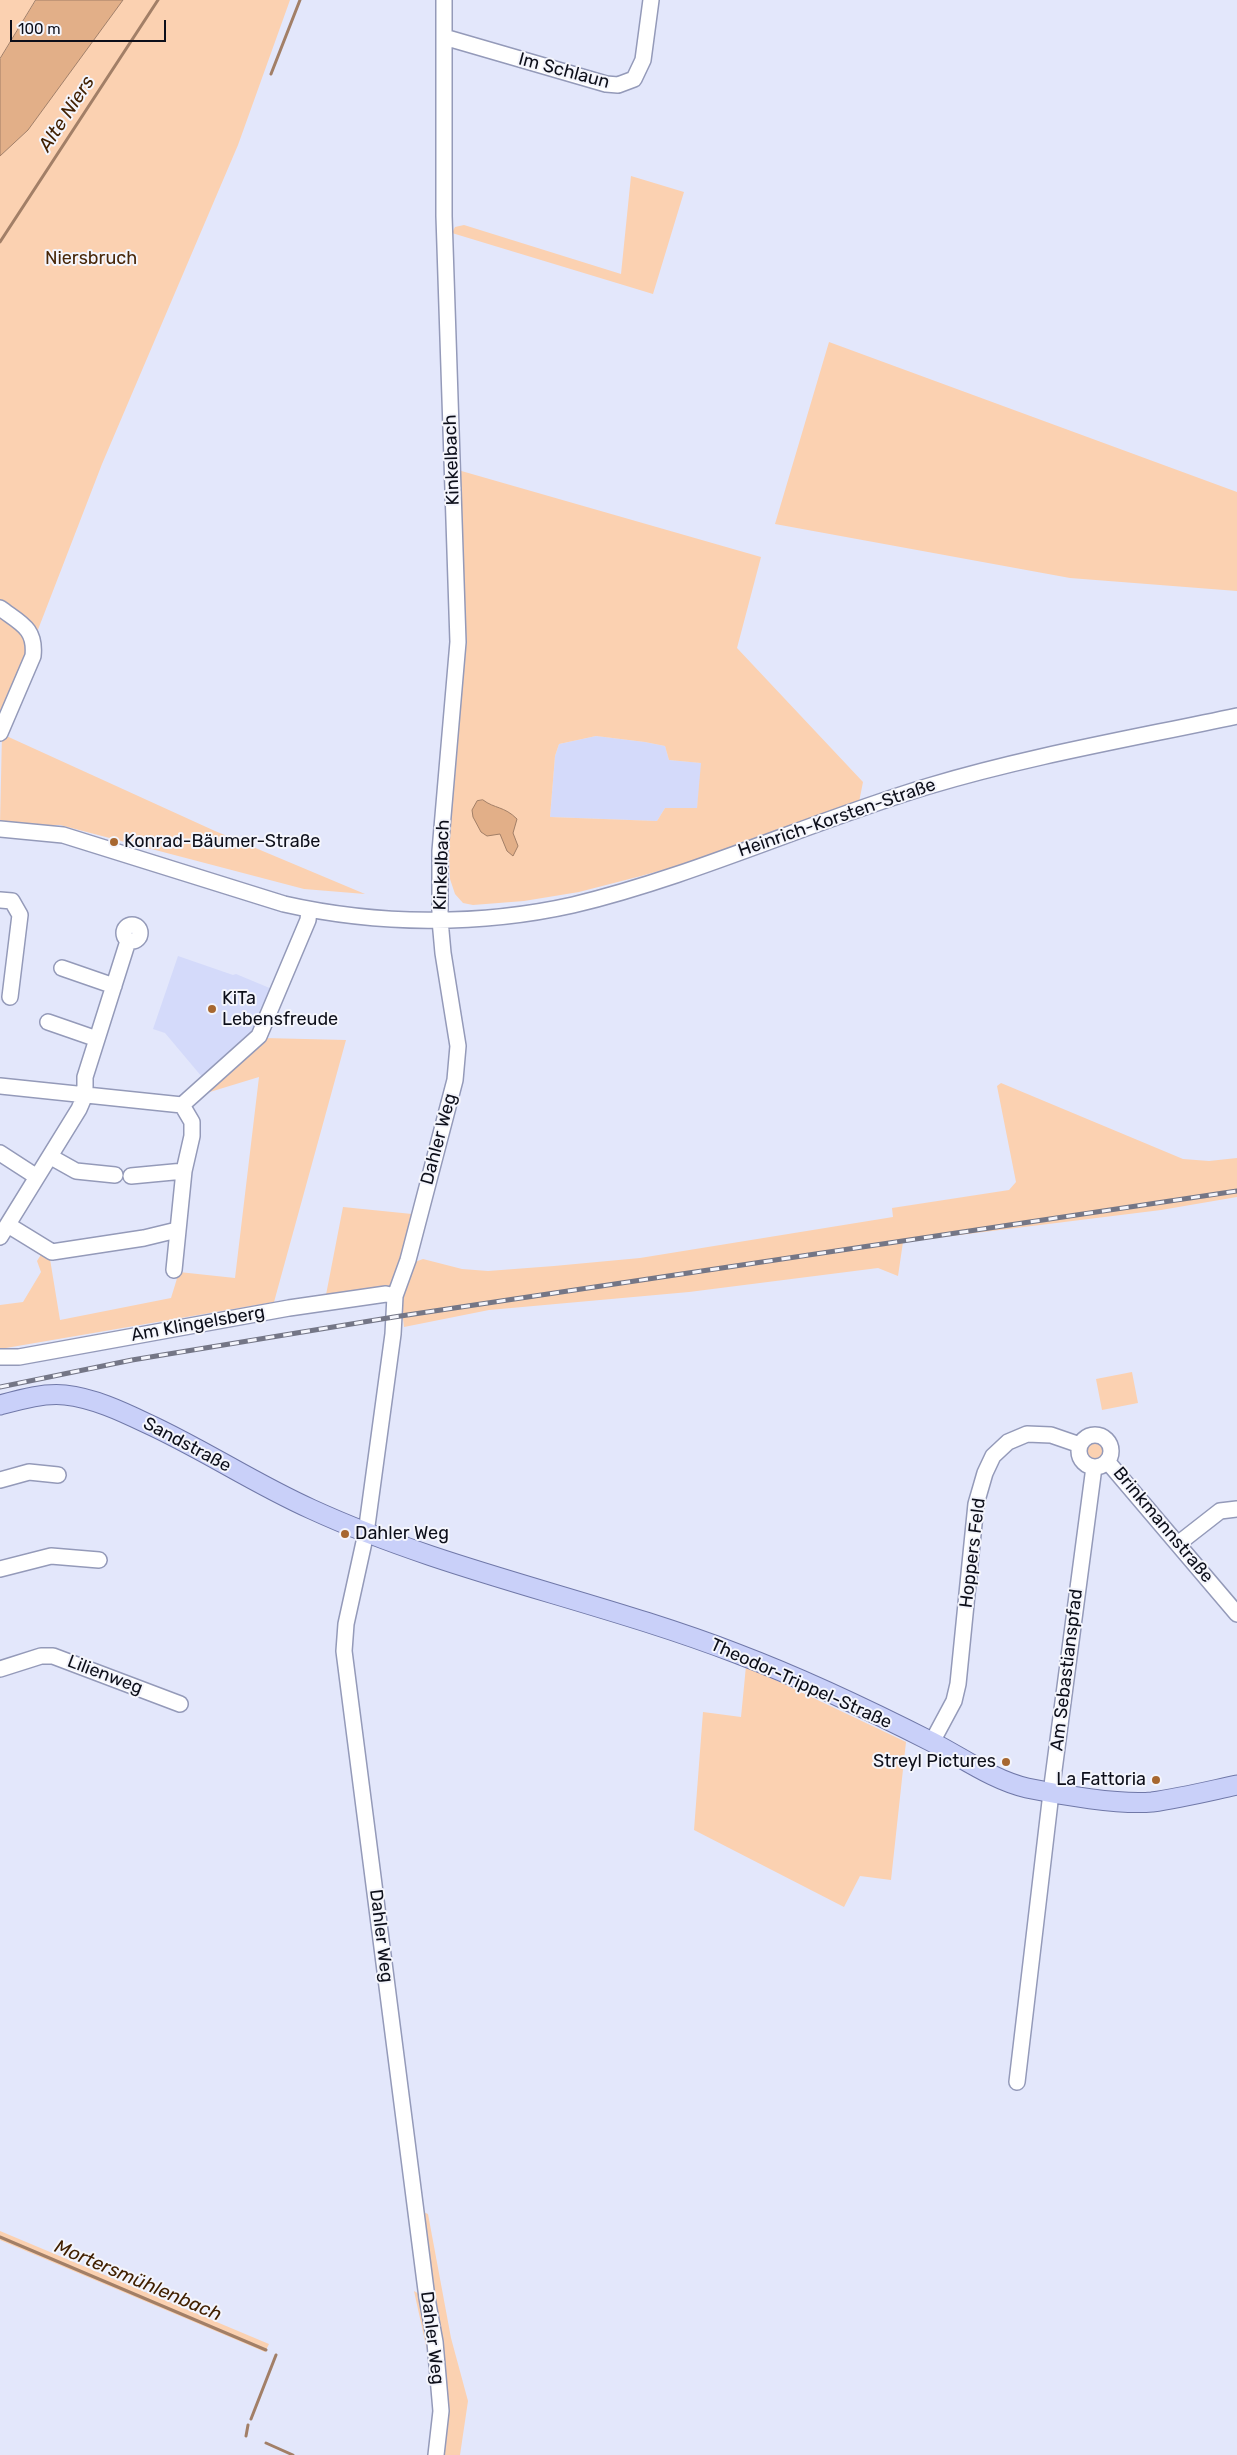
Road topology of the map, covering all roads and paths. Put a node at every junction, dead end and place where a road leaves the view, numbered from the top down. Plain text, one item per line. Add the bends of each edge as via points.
1 (444, 0) edge
2 (650, 0) edge
3 (444, 37) junction
4 (0, 608) edge
5 (1237, 716) edge
6 (0, 733) edge
7 (0, 829) edge
8 (0, 900) edge
9 (310, 910) junction
10 (440, 920) junction
11 (128, 940) dead end
12 (62, 968) dead end
13 (114, 986) junction
14 (10, 997) dead end
15 (48, 1022) dead end
16 (97, 1039) junction
17 (0, 1086) edge
18 (85, 1094) junction
19 (182, 1105) junction
20 (0, 1153) edge
21 (51, 1157) junction
22 (184, 1171) junction
23 (115, 1175) dead end
24 (131, 1176) dead end
25 (38, 1177) junction
26 (177, 1230) junction
27 (3, 1232) edge
28 (174, 1270) dead end
29 (396, 1296) junction
30 (0, 1356) edge
31 (0, 1404) edge
32 (1080, 1445) junction
33 (1101, 1464) junction
34 (58, 1475) dead end
35 (0, 1480) edge
36 (1237, 1509) edge
37 (366, 1533) junction
38 (1179, 1543) junction
39 (99, 1560) dead end
40 (0, 1569) edge
41 (1237, 1614) edge
42 (0, 1669) edge
43 (180, 1704) dead end
44 (932, 1742) junction
45 (1237, 1785) edge
46 (1051, 1793) junction
47 (1017, 2082) dead end
48 (436, 2455) edge

1 - 3 street, Kinkelbach
2 - 3 street, Im Schlaun via 642,60 634,79 618,86
3 - 10 street, Kinkelbach via 444,216 458,642 440,851
4 - 6 street via 26,627 35,644 30,664
5 - 10 street, Heinrich-Korsten-Straße via 1010,764 931,785 605,897 529,913
7 - 9 street, Heinrich-Korsten-Straße via 71,837
8 - 14 street via 12,901 20,915
9 - 10 street, Heinrich-Korsten-Straße via 366,917
9 - 19 street via 260,1036
10 - 29 street, Dahler Weg via 442,953 458,1046 455,1080
11 - 13 street
12 - 13 street
13 - 16 street
15 - 16 street
16 - 18 street via 85,1077
17 - 18 street
18 - 19 street
18 - 21 street
19 - 22 street via 192,1122
20 - 25 street
21 - 23 street via 76,1171
21 - 25 street
22 - 24 street
22 - 26 street
25 - 27 street
26 - 27 street via 52,1252
26 - 28 street
29 - 30 street, Am Klingelsberg via 386,1294 294,1307 19,1356
29 - 37 street, Dahler Weg
31 - 37 main road, Sandstraße via 52,1394 94,1401 168,1433 273,1490
32 - 33 street via 1081,1459
32 - 33 street, Am Sebastianspfad via 1090,1436 1107,1440 1111,1450
32 - 44 street, Hoppers Feld via 1051,1435 1027,1434 1008,1442 993,1456 976,1504 958,1684 954,1701
33 - 38 street, Brinkmannstraße
33 - 46 street, Am Sebastianspfad
34 - 35 street via 30,1472
36 - 38 street via 1220,1511
37 - 44 main road, Theodor-Trippel-Straße via 740,1655
37 - 48 street, Dahler Weg via 346,1624 344,1651 435,2342 441,2411
38 - 41 street, Brinkmannstraße
39 - 40 street via 51,1556
42 - 43 street, Lilienweg via 42,1656 53,1656
44 - 46 main road, Theodor-Trippel-Straße via 998,1778
45 - 46 main road, Theodor-Trippel-Straße via 1150,1802
46 - 47 street, Am Sebastianspfad

